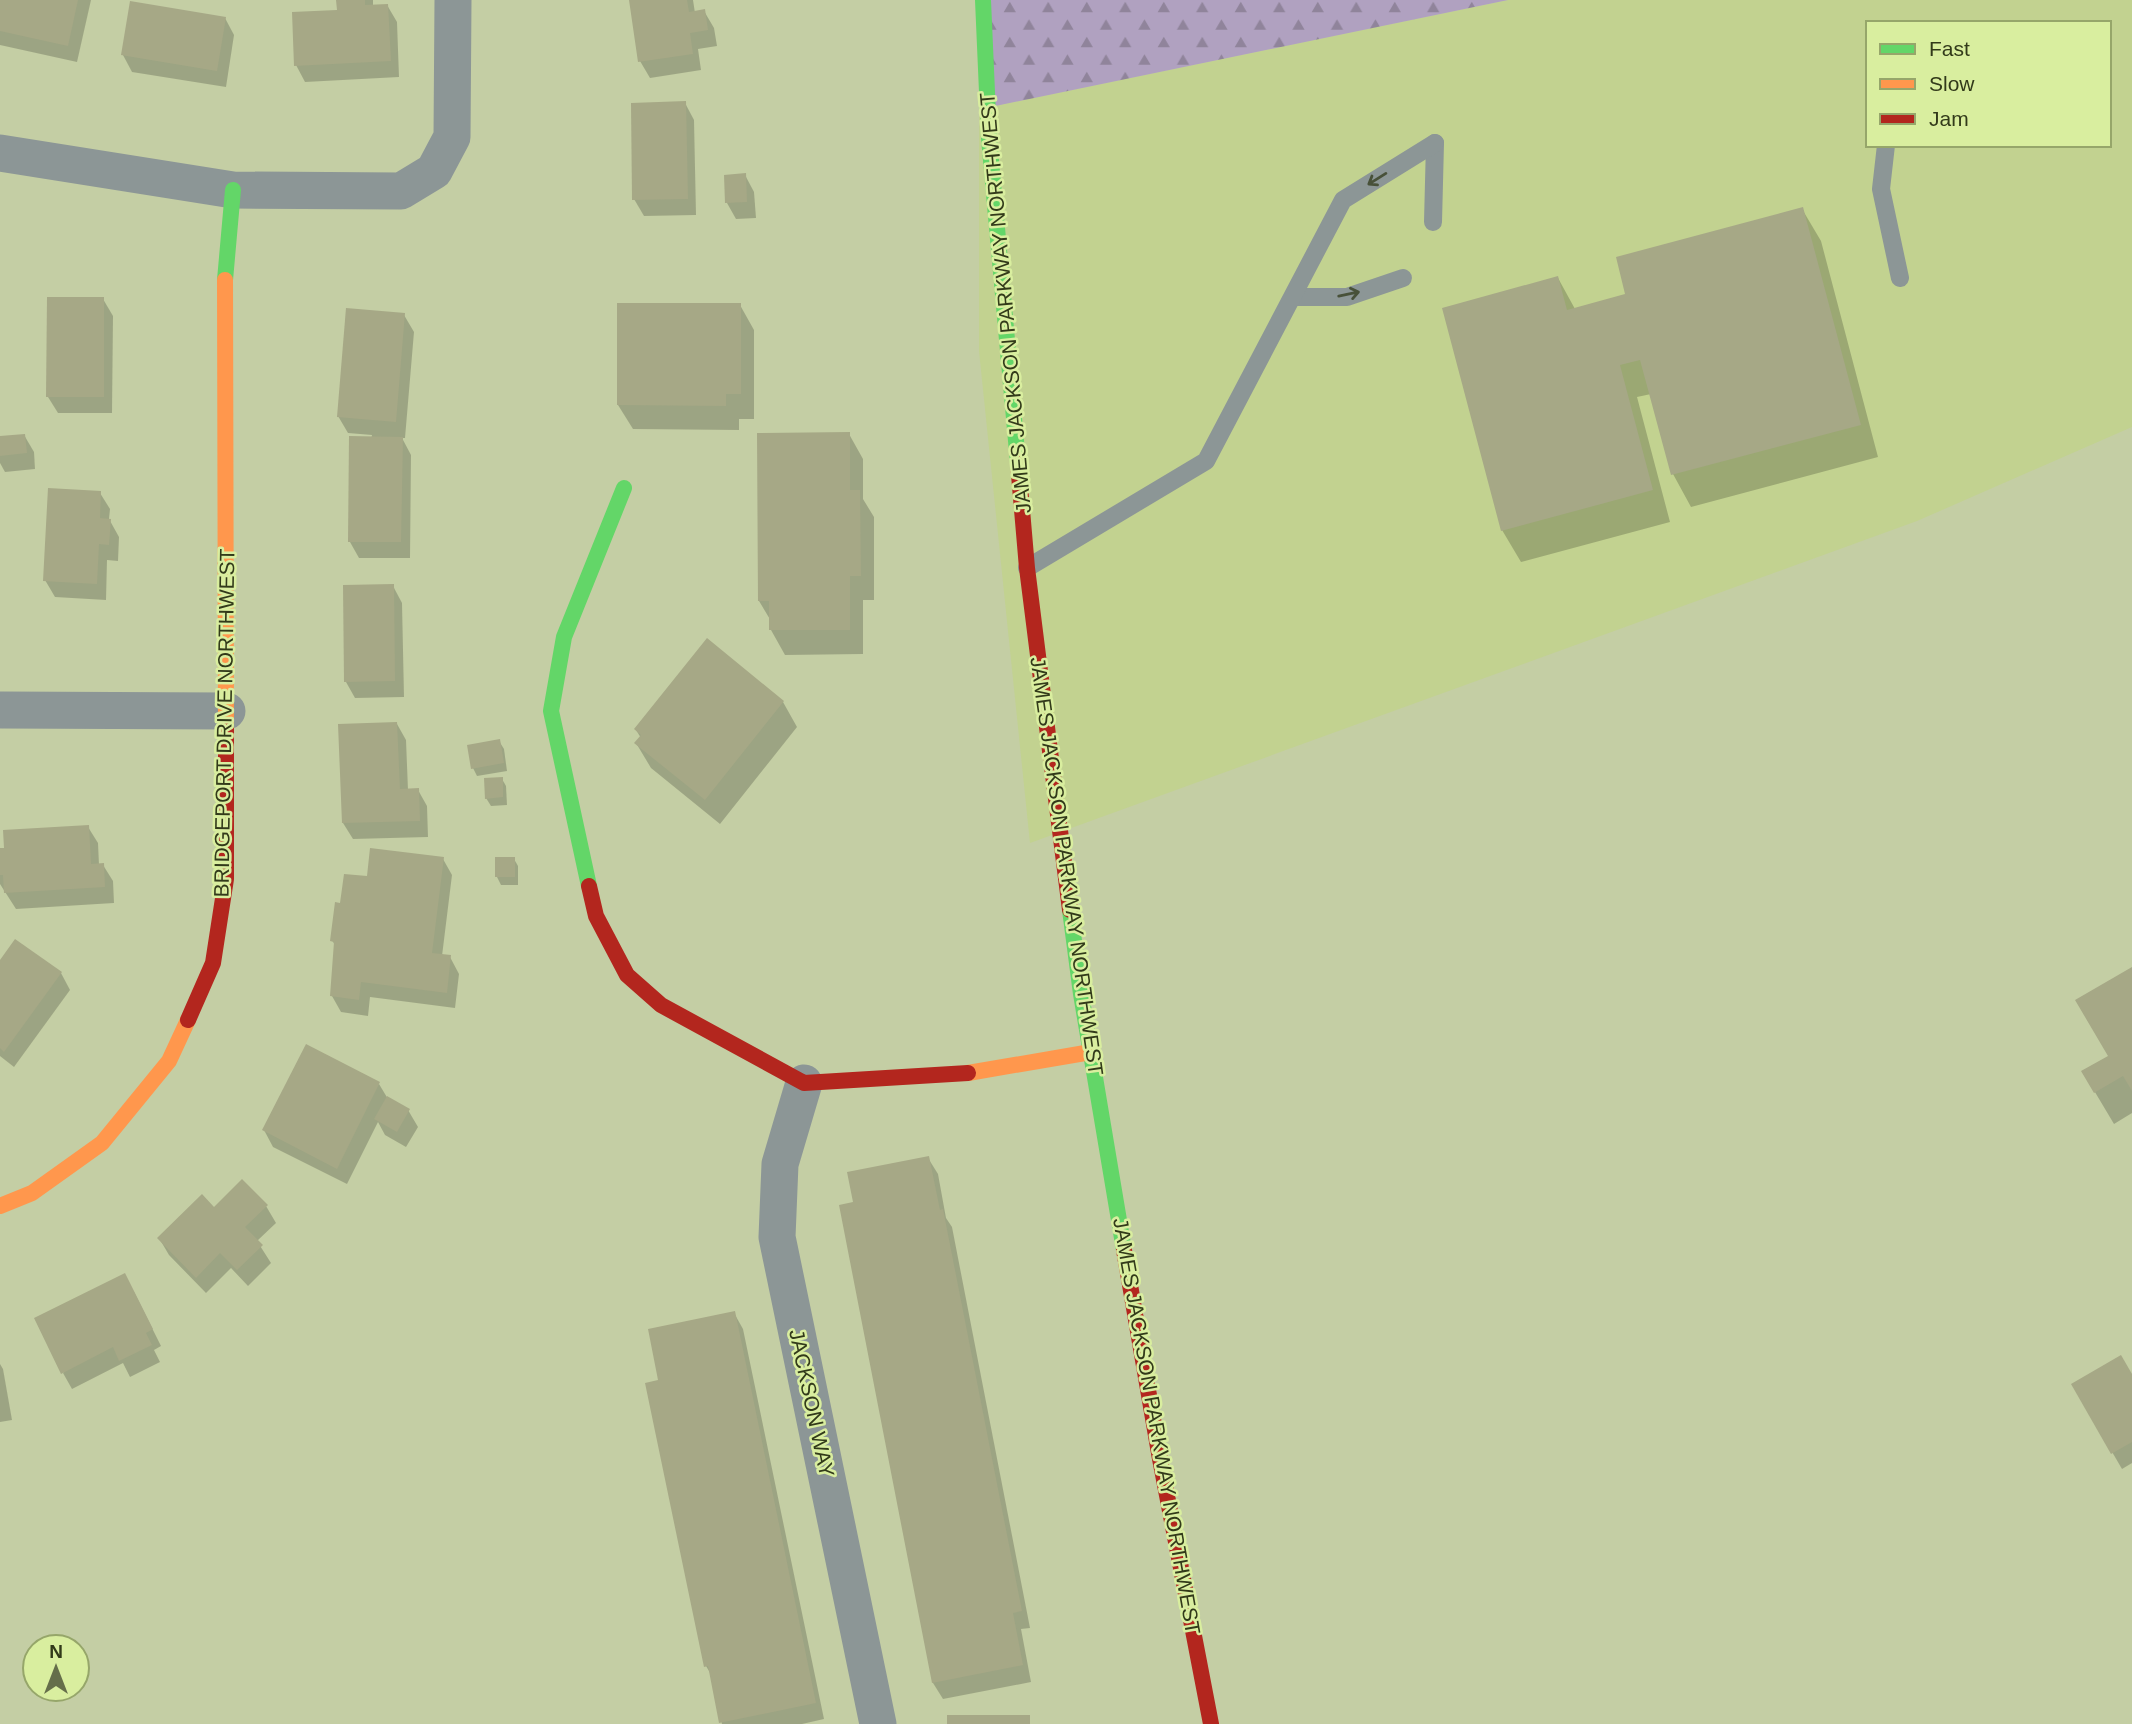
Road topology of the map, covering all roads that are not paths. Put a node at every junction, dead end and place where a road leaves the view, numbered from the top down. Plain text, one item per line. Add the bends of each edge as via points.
1 (453, 0) edge
2 (983, 0) edge
3 (1886, 147) edge
4 (0, 153) edge
5 (233, 190) junction
6 (1433, 222) dead end
7 (1403, 278) dead end
8 (1900, 278) dead end
9 (1293, 297) junction
10 (624, 488) dead end
11 (1027, 568) junction
12 (0, 710) edge
13 (227, 710) junction
14 (1091, 1052) junction
15 (804, 1083) junction
16 (0, 1206) edge
17 (878, 1724) edge
18 (1211, 1724) edge

1 - 5 street via 452,137 434,171 401,191
2 - 11 street, JAMES JACKSON PARKWAY NORTHWEST via 989,138
3 - 8 lane via 1881,190
4 - 5 street
5 - 13 street, BRIDGEPORT DRIVE NORTHWEST via 225,261
6 -> 9 lane via 1435,143 1343,200
9 -> 7 lane via 1347,297
9 - 11 lane via 1206,461
10 - 15 street via 564,637 551,711 596,916 627,975 661,1005
11 - 14 street, JAMES JACKSON PARKWAY NORTHWEST
12 - 13 street
13 - 16 street, BRIDGEPORT DRIVE NORTHWEST via 226,879 213,963 169,1061 102,1143 32,1193
14 - 15 street via 972,1073
14 - 18 street, JAMES JACKSON PARKWAY NORTHWEST via 1160,1459
15 - 17 street, JACKSON WAY via 780,1164 777,1237

